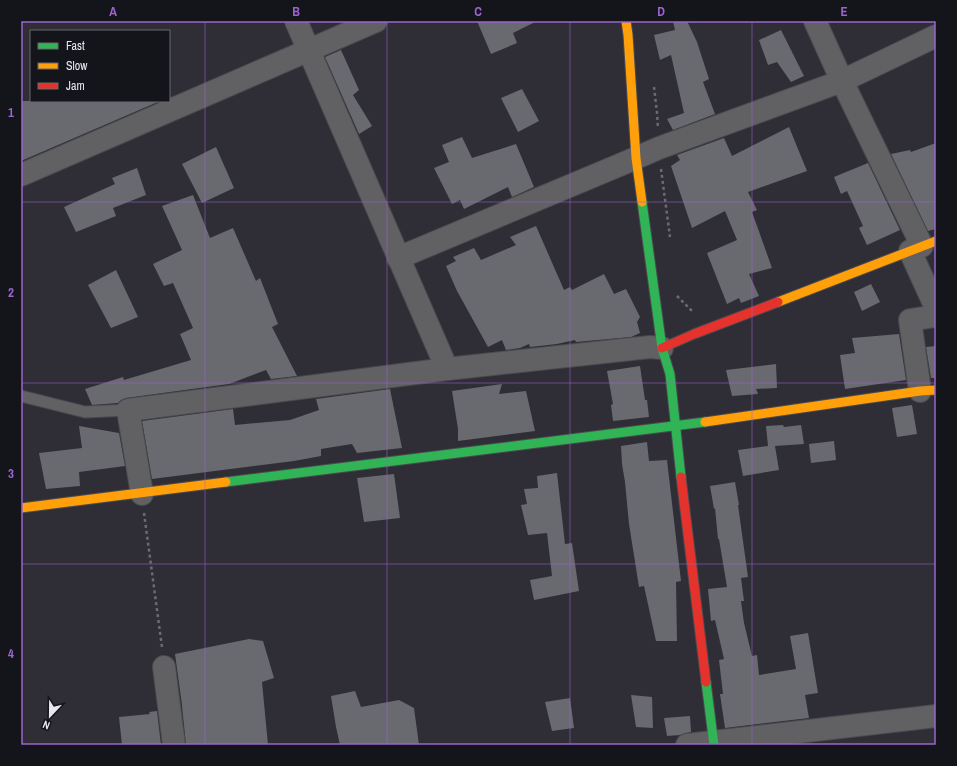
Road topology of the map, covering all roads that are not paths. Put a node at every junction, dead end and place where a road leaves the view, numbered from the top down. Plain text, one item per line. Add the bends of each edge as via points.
1 (296, 21) edge
2 (376, 21) edge
3 (626, 21) edge
4 (815, 21) edge
5 (936, 36) edge
6 (309, 50) junction
7 (842, 81) junction
8 (636, 158) junction
9 (21, 175) edge
10 (923, 246) edge
11 (398, 258) junction
12 (936, 308) edge
13 (936, 316) edge
14 (662, 348) junction
15 (447, 369) junction
16 (928, 390) edge
17 (21, 396) edge
18 (128, 410) junction
19 (676, 426) junction
20 (142, 494) junction
21 (21, 508) edge
22 (164, 668) road end
23 (936, 716) edge
24 (714, 743) edge
25 (174, 745) edge
26 (686, 745) edge

1 - 6 street
2 - 6 street
3 - 8 street
4 - 7 street
5 - 7 street
6 - 9 street
6 - 11 street
7 - 8 street
7 - 10 street
8 - 11 street
8 - 14 street
10 - 12 street
10 - 14 street
11 - 15 street
13 - 16 street via 910,320
14 - 15 street via 650,347
14 - 19 street via 670,374
15 - 18 street
16 - 19 street
17 - 18 lane via 85,412
18 - 20 street
19 - 20 street
19 - 24 street
20 - 21 street
22 - 25 street
23 - 24 street
24 - 26 street

